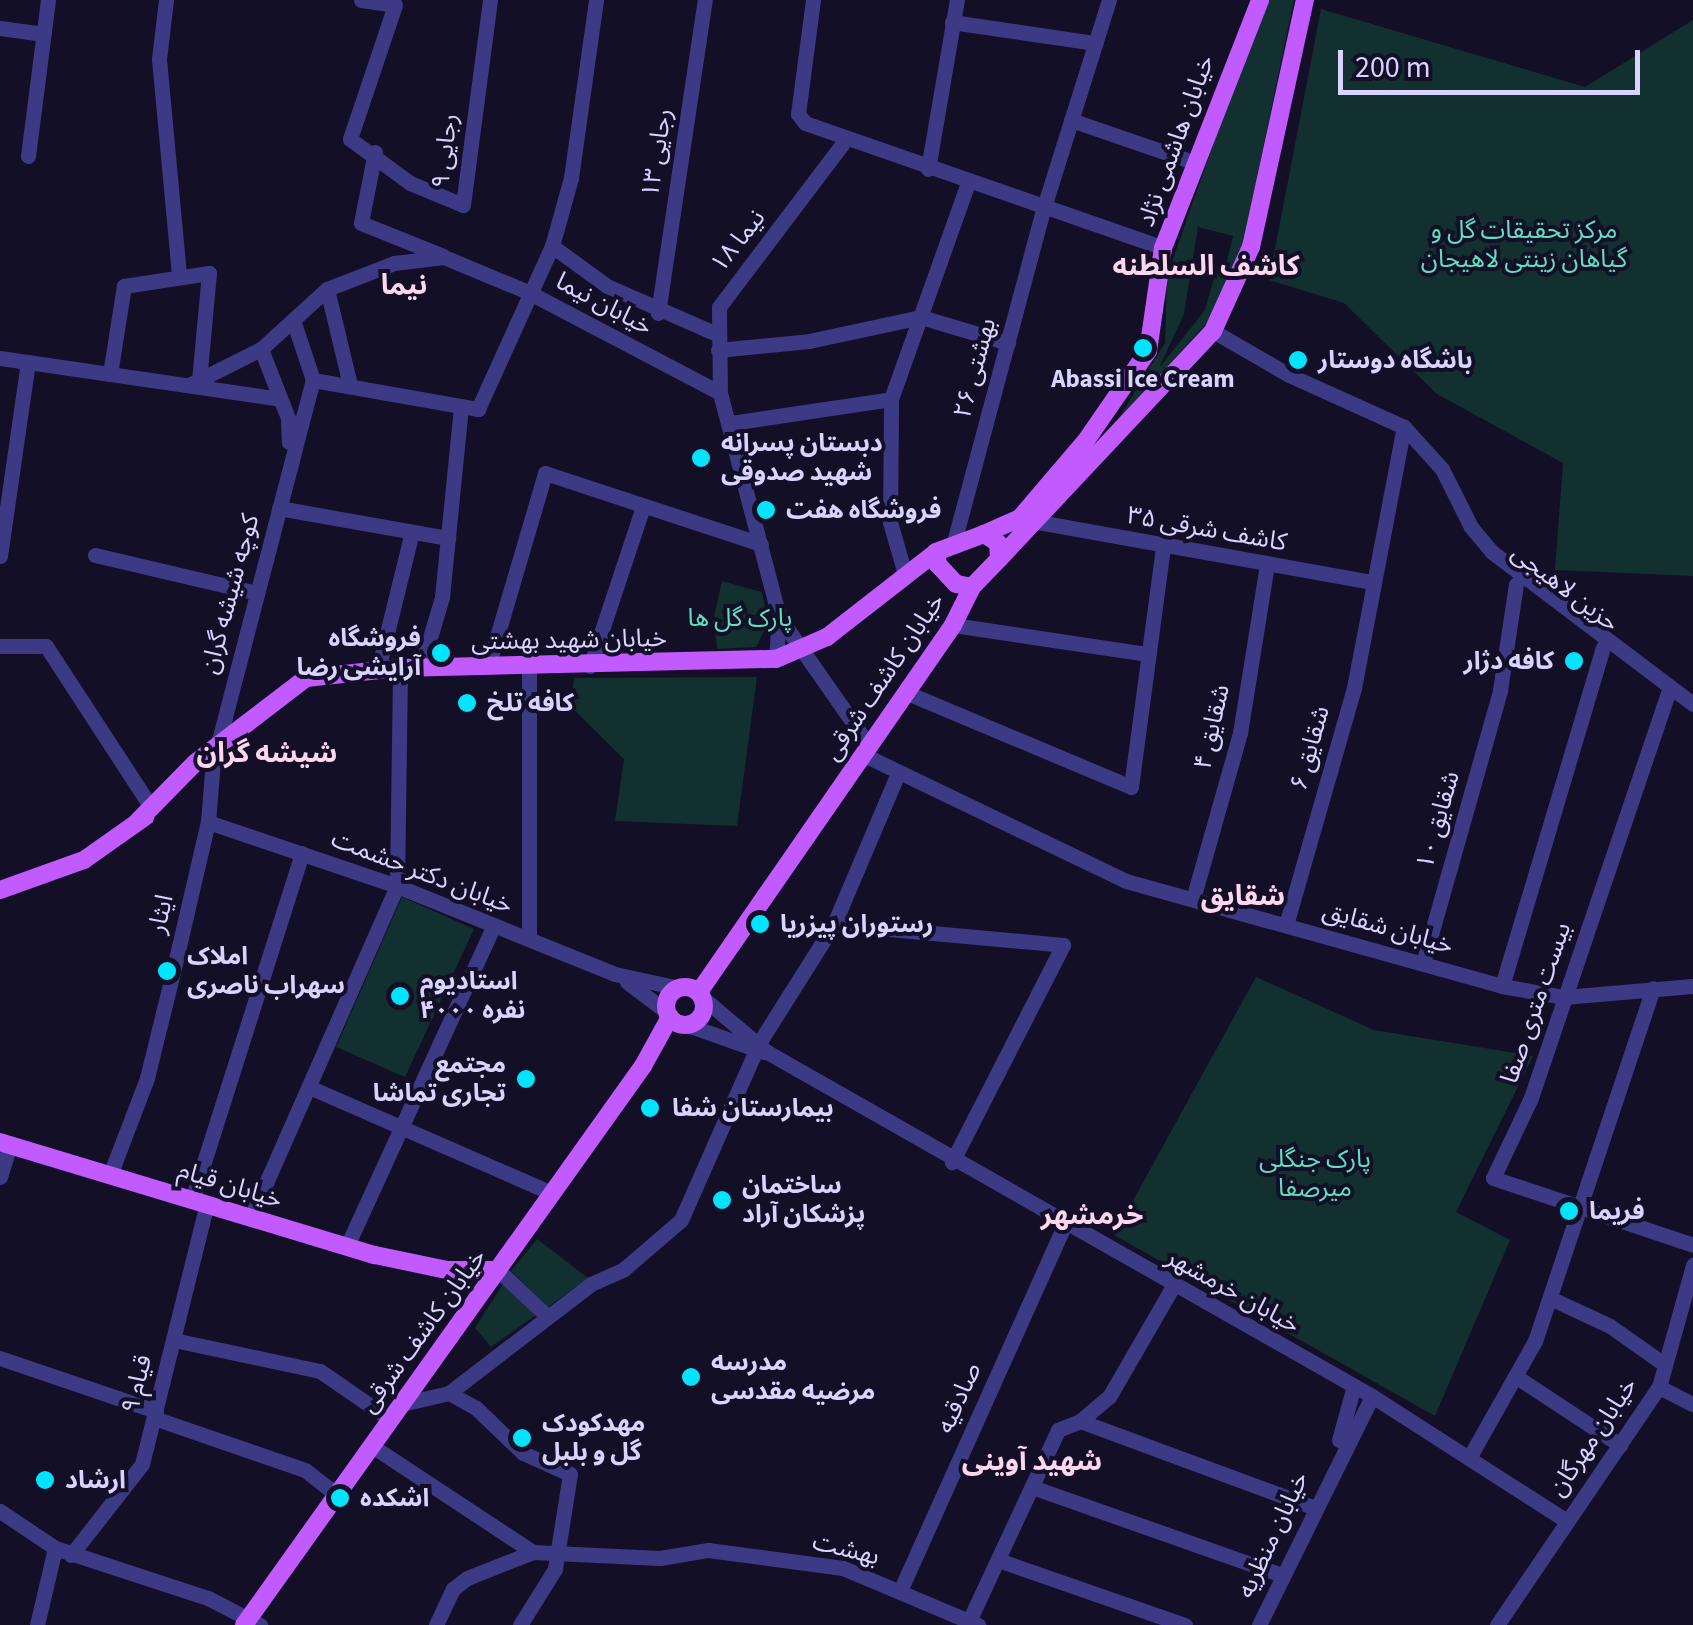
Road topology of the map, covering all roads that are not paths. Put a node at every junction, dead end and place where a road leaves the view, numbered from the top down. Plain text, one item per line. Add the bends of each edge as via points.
1 (48, 0) edge
2 (166, 0) edge
3 (361, 0) edge
4 (490, 0) edge
5 (596, 0) edge
6 (705, 0) edge
7 (813, 0) edge
8 (956, 0) edge
9 (1109, 0) edge
10 (1260, 0) edge
11 (1305, 0) edge
12 (952, 22) junction
13 (0, 28) edge
14 (44, 34) junction
15 (1095, 42) junction
16 (1071, 120) junction
17 (847, 138) junction
18 (375, 152) junction
19 (28, 156) dead end
20 (1193, 162) junction
21 (928, 169) junction
22 (968, 183) junction
23 (1044, 208) junction
24 (552, 246) junction
25 (1163, 248) junction
26 (444, 257) junction
27 (180, 274) junction
28 (327, 288) junction
29 (528, 292) junction
30 (658, 313) junction
31 (921, 317) junction
32 (294, 323) junction
33 (1213, 331) junction
34 (718, 342) junction
35 (1008, 343) junction
36 (261, 349) junction
37 (0, 358) edge
38 (28, 362) junction
39 (110, 374) junction
40 (313, 380) junction
41 (195, 382) junction
42 (350, 385) junction
43 (720, 392) junction
44 (280, 399) junction
45 (891, 399) junction
46 (460, 407) junction
47 (731, 423) junction
48 (1404, 426) junction
49 (290, 456) junction
50 (643, 507) junction
51 (279, 508) junction
52 (1027, 520) junction
53 (412, 532) junction
54 (984, 534) junction
55 (448, 538) junction
56 (954, 542) junction
57 (760, 544) junction
58 (1162, 547) junction
59 (936, 552) junction
60 (95, 555) dead end
61 (1, 556) edge
62 (999, 559) junction
63 (1267, 565) junction
64 (905, 574) junction
65 (1372, 582) junction
66 (1516, 584) junction
67 (972, 587) junction
68 (253, 592) junction
69 (779, 617) junction
70 (953, 625) junction
71 (0, 646) edge
72 (1603, 648) junction
73 (805, 651) junction
74 (1148, 654) junction
75 (776, 659) junction
76 (590, 666) junction
77 (488, 667) junction
78 (400, 668) junction
79 (421, 668) junction
80 (529, 668) junction
81 (378, 670) junction
82 (1668, 691) junction
83 (904, 692) junction
84 (1693, 704) edge
85 (1693, 713) edge
86 (865, 749) junction
87 (215, 752) junction
88 (898, 772) junction
89 (149, 804) junction
90 (138, 821) junction
91 (208, 822) junction
92 (302, 853) junction
93 (397, 886) junction
94 (0, 890) edge
95 (1193, 899) junction
96 (834, 924) junction
97 (1286, 925) junction
98 (494, 926) junction
99 (528, 940) junction
100 (1423, 964) junction
101 (616, 974) junction
102 (1502, 986) junction
103 (1693, 986) edge
104 (679, 988) junction
105 (1653, 988) junction
106 (701, 995) junction
107 (1564, 997) junction
108 (677, 1020) junction
109 (760, 1049) junction
110 (309, 1087) junction
111 (400, 1130) junction
112 (5, 1143) edge
113 (952, 1162) junction
114 (110, 1175) junction
115 (0, 1177) edge
116 (552, 1194) junction
117 (200, 1202) junction
118 (1583, 1210) junction
119 (251, 1217) junction
120 (1064, 1226) junction
121 (1693, 1244) edge
122 (347, 1246) junction
123 (1693, 1264) edge
124 (447, 1270) junction
125 (498, 1270) junction
126 (1173, 1286) junction
127 (1550, 1298) junction
128 (474, 1302) junction
129 (547, 1316) junction
130 (174, 1340) junction
131 (0, 1358) edge
132 (1665, 1365) junction
133 (1515, 1376) junction
134 (471, 1377) junction
135 (1354, 1386) junction
136 (1658, 1387) junction
137 (449, 1393) junction
138 (1372, 1396) junction
139 (1693, 1404) edge
140 (476, 1408) junction
141 (397, 1412) junction
142 (155, 1415) junction
143 (1080, 1421) junction
144 (1620, 1445) junction
145 (372, 1446) junction
146 (1469, 1458) junction
147 (1332, 1466) junction
148 (1032, 1487) junction
149 (337, 1495) junction
150 (1313, 1507) junction
151 (0, 1510) edge
152 (1566, 1522) junction
153 (55, 1548) junction
154 (533, 1552) junction
155 (560, 1552) junction
156 (72, 1556) junction
157 (998, 1560) junction
158 (1282, 1575) junction
159 (900, 1591) junction
160 (251, 1623) edge
161 (974, 1623) edge
162 (37, 1625) edge
163 (436, 1625) edge
164 (520, 1625) edge
165 (1185, 1625) edge
166 (1258, 1625) edge
167 (1497, 1625) edge

1 - 14 street
2 - 27 street via 159,59
3 - 18 street via 395,5 350,138
4 - 18 street, رجایی ۹ via 463,205 410,183
5 - 24 street via 571,178
6 - 30 street, رجایی ۱۳
7 - 17 street via 798,114
8 - 12 street
9 - 15 street, بهشتی ۲۶
10 - 20 main road, خیابان هاشمی نژاد
11 - 33 main road via 1251,246
12 - 15 street
12 - 21 street
13 - 14 street
14 - 19 street
15 - 16 street, بهشتی ۲۶
16 - 20 street
16 - 23 street, بهشتی ۲۶
17 - 21 street
17 - 34 street, نیما ۱۸ via 719,307
18 - 26 street via 361,223
20 - 25 main road, خیابان هاشمی نژاد
21 - 22 street
22 - 23 street
22 - 31 street
23 - 25 street
23 - 35 street, بهشتی ۲۶
24 - 29 street
24 - 30 street
25 - 52 main road, خیابان هاشمی نژاد via 1148,350
26 - 28 street, خیابان نیما via 394,263
26 - 29 street, خیابان نیما
27 - 39 street via 124,286
27 - 41 street via 209,273
28 - 32 street, خیابان نیما
28 - 42 street
29 - 43 street, خیابان نیما
29 - 46 street via 478,409
30 - 34 street
31 - 34 street via 809,341
31 - 35 street
31 - 45 street
32 - 36 street, خیابان نیما
32 - 40 street
33 - 48 street, حزین لاهیجی via 1289,375
33 - 52 main road
34 - 43 street, نیما ۱۸
35 - 56 street, بهشتی ۲۶
36 - 41 street, خیابان نیما
36 - 44 street
37 - 38 street
38 - 39 street
38 - 61 street
39 - 41 street
40 - 42 street
40 - 49 street, کوچه شیشه گران
41 - 44 street
42 - 46 street
43 - 47 street
44 - 49 street
45 - 47 street
45 - 64 street via 890,522
46 - 55 street
47 - 57 street
48 - 65 street, شقایق ۶
48 - 66 street, حزین لاهیجی via 1434,466 1464,532
48 - 82 street, حزین لاهیجی via 1442,468 1471,527 1492,552
49 - 51 street, کوچه شیشه گران
50 - 57 street
50 - 76 street
50 - 77 street via 545,473
51 - 53 street
51 - 68 street, کوچه شیشه گران
52 - 54 main road, خیابان هاشمی نژاد
52 - 58 street, کاشف شرقی ۳۵
52 - 62 main road, خیابان کاشف شرقی
53 - 55 street
53 - 81 street
54 - 56 main road, خیابان هاشمی نژاد
54 - 62 main road via 998,542
55 - 79 street via 442,596
56 - 59 main road, خیابان شهید بهشتی
57 - 69 street
58 - 63 street, کاشف شرقی ۳۵
58 - 74 street
59 - 64 main road, خیابان شهید بهشتی
59 - 67 main road via 949,578
60 - 68 street
62 - 67 main road, خیابان کاشف شرقی
63 - 65 street, کاشف شرقی ۳۵
63 - 95 street, شقایق ۴ via 1240,733
64 - 73 main road, خیابان شهید بهشتی
65 - 97 street, شقایق ۶ via 1354,688
66 - 72 street, حزین لاهیجی
66 - 100 street, شقایق ۱۰ via 1500,690
67 - 70 main road, خیابان کاشف شرقی
68 - 87 street, کوچه شیشه گران
69 - 73 street
69 - 75 street
70 - 74 street
70 - 83 main road, خیابان کاشف شرقی
71 - 89 street via 46,646
72 - 82 street, حزین لاهیجی
72 - 102 street
73 - 75 main road, خیابان شهید بهشتی
73 - 86 street
74 - 83 street via 1131,787
75 - 76 main road, خیابان شهید بهشتی
76 - 80 main road, خیابان شهید بهشتی
77 - 79 main road, خیابان شهید بهشتی
77 - 80 main road, خیابان شهید بهشتی
78 - 79 main road, خیابان شهید بهشتی
78 - 81 main road, خیابان شهید بهشتی
78 - 93 street
80 - 99 street
81 - 87 main road, خیابان شهید بهشتی via 306,678
82 - 84 street, حزین لاهیجی
82 - 85 street, حزین لاهیجی
82 - 107 street, بیست متری صفا
83 - 86 main road, خیابان کاشف شرقی
86 - 88 street, خیابان شقایق
86 - 106 main road, خیابان کاشف شرقی
87 - 89 main road, خیابان شهید بهشتی
87 - 90 main road, خیابان شهید بهشتی
87 - 91 street, ایثار
88 - 95 street, خیابان شقایق via 1126,881
88 - 96 street
89 - 90 main road, خیابان شهید بهشتی
90 - 94 main road, خیابان شهید بهشتی via 84,860
91 - 92 street, خیابان دکتر حشمت
91 - 114 street, ایثار via 147,1078
92 - 93 street, خیابان دکتر حشمت
92 - 117 street, قیام ۹
93 - 98 street, خیابان دکتر حشمت
93 - 110 street
95 - 97 street, خیابان شقایق
96 - 109 street
96 - 113 street via 1063,945
97 - 100 street, خیابان شقایق
98 - 99 street, خیابان دکتر حشمت
98 - 111 street
99 - 101 street, خیابان دکتر حشمت
100 - 102 street, خیابان شقایق
101 - 104 street
101 - 108 street
102 - 107 street, خیابان شقایق
103 - 105 street, خیابان شقایق
104 - 106 main road
104 - 108 main road via 670,995
105 - 107 street, خیابان شقایق
105 - 118 street
106 - 108 main road, خیابان کاشف شرقی via 702,1016
106 - 109 street
107 - 118 street, بیست متری صفا via 1530,1100 1492,1178
108 - 109 street
108 - 116 main road, خیابان کاشف شرقی
109 - 113 street, خیابان خرمشهر
109 - 129 street via 681,1220 624,1269
110 - 111 street
110 - 119 street
111 - 116 street
111 - 122 street
112 - 114 main road, خیابان قیام
112 - 115 street
113 - 120 street, خیابان خرمشهر
114 - 117 main road, خیابان قیام
116 - 125 main road, خیابان کاشف شرقی
117 - 119 main road, خیابان قیام
117 - 130 street, قیام ۹
118 - 121 street
118 - 127 street
119 - 122 main road, خیابان قیام
120 - 126 street, خیابان خرمشهر
120 - 159 street, صادقیه
122 - 124 main road, خیابان قیام
123 - 132 street, خیابان مهرگان
124 - 125 main road, خیابان قیام
124 - 128 main road
125 - 128 main road, خیابان کاشف شرقی
125 - 129 street
126 - 135 street, خیابان خرمشهر
126 - 143 street via 1109,1397
127 - 132 street via 1610,1326
127 - 133 street
128 - 141 main road, خیابان کاشف شرقی
129 - 134 street
130 - 141 street via 320,1371
130 - 142 street, قیام ۹
131 - 142 street
132 - 136 street, خیابان مهرگان
133 - 144 street
133 - 146 street
134 - 137 street
134 - 140 street
135 - 138 street, خیابان خرمشهر
135 - 147 street
136 - 139 street
136 - 144 street, خیابان مهرگان
137 - 140 street
137 - 141 street
138 - 146 street, خیابان خرمشهر
138 - 147 street
140 - 155 street via 523,1453 570,1474
141 - 145 main road, خیابان کاشف شرقی
142 - 149 street via 305,1470
142 - 156 street, قیام ۹ via 142,1464
143 - 148 street via 1058,1430
143 - 150 street
144 - 152 street, خیابان مهرگان
145 - 149 main road, خیابان کاشف شرقی
145 - 154 street
146 - 152 street, خیابان خرمشهر
147 - 150 street, خیابان منظریه
148 - 157 street
148 - 158 street
149 - 160 main road, خیابان کاشف شرقی
150 - 158 street, خیابان منظریه
151 - 153 street
152 - 167 street, خیابان مهرگان
153 - 156 street
153 - 162 street
154 - 155 street, بهشت
154 - 163 street via 468,1578 453,1590
155 - 159 street, بهشت via 660,1558 695,1551 842,1568
155 - 164 street
156 - 160 street via 208,1598
157 - 161 street
157 - 165 street
158 - 166 street, خیابان منظریه
159 - 161 street, بهشت

